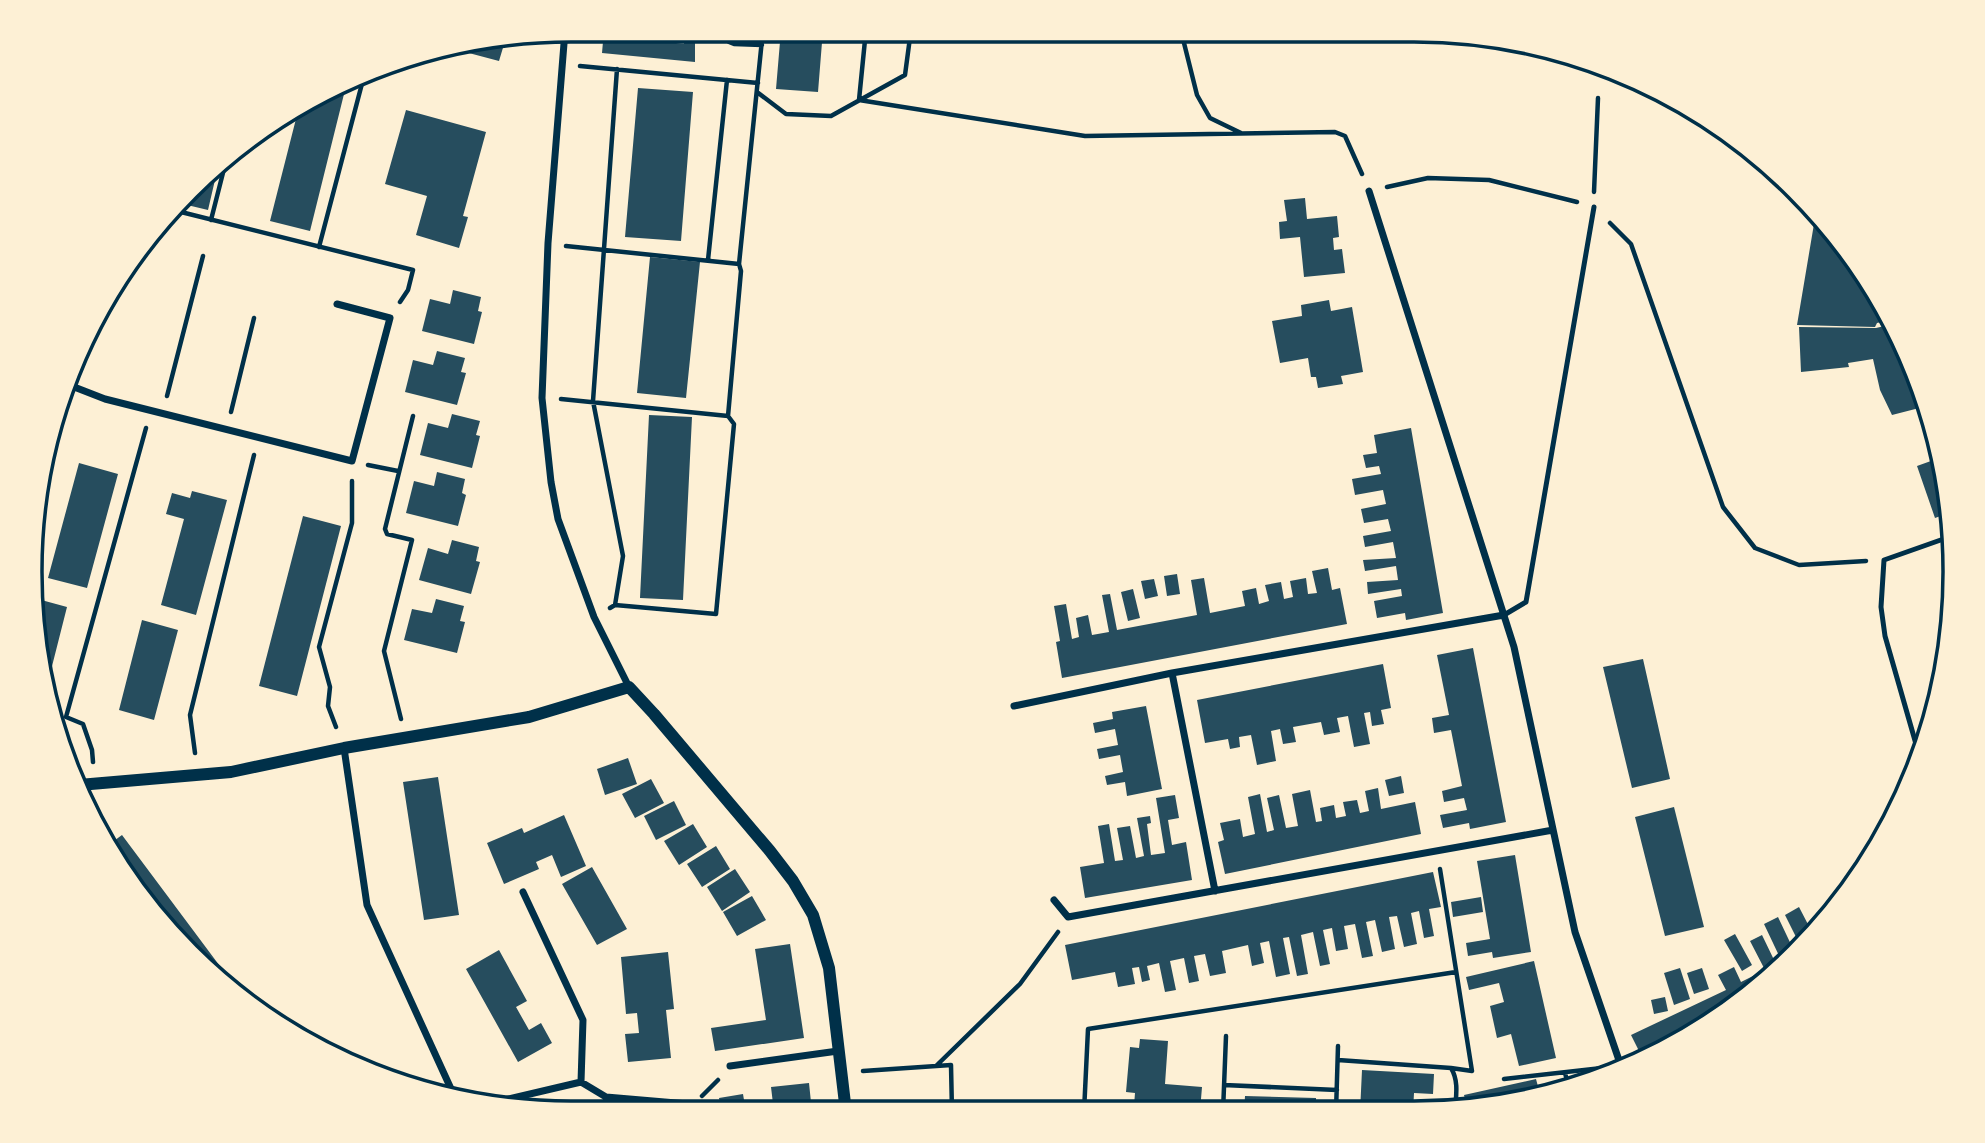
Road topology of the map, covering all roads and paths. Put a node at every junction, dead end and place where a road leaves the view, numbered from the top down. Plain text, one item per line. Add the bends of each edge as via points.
1 (564, 42) edge
2 (762, 42) edge
3 (865, 42) edge
4 (909, 42) edge
5 (1184, 42) edge
6 (734, 44) dead end
7 (762, 45) junction
8 (562, 64) junction
9 (617, 69) junction
10 (727, 80) junction
11 (758, 83) junction
12 (361, 86) edge
13 (757, 92) junction
14 (1598, 98) dead end
15 (859, 100) junction
16 (1242, 134) junction
17 (223, 172) edge
18 (1369, 191) junction
19 (1594, 207) junction
20 (182, 212) edge
21 (211, 220) junction
22 (319, 247) junction
23 (583, 247) dead end
24 (603, 248) junction
25 (203, 256) dead end
26 (708, 260) junction
27 (739, 264) junction
28 (337, 304) dead end
29 (254, 318) dead end
30 (390, 318) junction
31 (75, 387) edge
32 (542, 398) junction
33 (593, 401) junction
34 (151, 411) junction
35 (163, 414) junction
36 (413, 416) dead end
37 (728, 416) junction
38 (226, 429) junction
39 (259, 437) junction
40 (352, 461) junction
41 (398, 471) junction
42 (1942, 540) edge
43 (1884, 560) junction
44 (615, 605) junction
45 (1504, 615) junction
46 (594, 617) junction
47 (1172, 673) junction
48 (629, 687) junction
49 (1014, 706) dead end
50 (406, 738) junction
51 (1915, 741) edge
52 (344, 748) junction
53 (197, 775) junction
54 (94, 783) junction
55 (87, 784) edge
56 (1553, 830) junction
57 (1437, 851) junction
58 (1215, 891) junction
59 (523, 892) dead end
60 (1054, 900) dead end
61 (1068, 917) junction
62 (1456, 972) junction
63 (1226, 1036) dead end
64 (1338, 1046) dead end
65 (838, 1051) junction
66 (1338, 1060) junction
67 (1619, 1060) edge
68 (730, 1066) joint
69 (936, 1066) junction
70 (1451, 1068) junction
71 (1592, 1070) edge
72 (842, 1072) junction
73 (1565, 1073) junction
74 (1566, 1078) edge
75 (1504, 1079) dead end
76 (581, 1082) junction
77 (1224, 1085) junction
78 (450, 1087) edge
79 (1337, 1090) junction
80 (515, 1097) edge
81 (606, 1097) junction
82 (1455, 1099) edge
83 (606, 1101) edge
84 (653, 1101) edge
85 (693, 1101) edge
86 (845, 1101) edge
87 (952, 1101) edge
88 (1085, 1101) edge
89 (1223, 1101) edge
90 (1336, 1101) edge

1 - 8 street
2 - 7 path
3 - 15 path
4 - 15 path via 905,75
5 - 16 path via 1197,95 1210,118
6 - 7 path
7 - 11 path
8 - 9 path
8 - 32 street
9 - 10 path
9 - 24 path
10 - 11 path
10 - 26 path
11 - 13 path
12 - 22 path
13 - 15 path via 786,114 831,116
13 - 27 path
14 - 19 path
15 - 16 path via 1085,136
16 - 18 path via 1335,132 1345,136
17 - 21 path
18 - 19 path via 1428,178 1489,180
18 - 45 street
19 - 43 path via 1631,244 1723,507 1755,548 1799,565
19 - 45 lane via 1526,602
20 - 21 path
21 - 22 path
22 - 30 path via 413,270 408,290
23 - 24 path
24 - 26 path
24 - 33 path
25 - 35 path
26 - 27 path
27 - 37 path
28 - 30 street
29 - 38 path
30 - 40 street
31 - 34 street
32 - 33 path
32 - 46 street via 558,519
33 - 37 path
33 - 44 path via 623,556
34 - 35 street
34 - 54 path via 65,718 83,724 92,750
35 - 38 street
36 - 41 path
37 - 44 path via 734,424 716,614
38 - 39 street
39 - 40 street
39 - 53 path via 190,715
40 - 41 path
40 - 52 path via 352,523 319,647 330,687 328,706
41 - 50 path via 385,529 387,534 412,540 384,651
42 - 43 lane
43 - 51 lane via 1881,607 1885,636
44 - 46 path
45 - 47 street
45 - 56 street
46 - 48 street
47 - 49 street
47 - 58 street
48 - 50 street via 529,717
48 - 65 street via 770,851 813,915 829,968
50 - 52 street
52 - 53 street
52 - 78 street via 367,905
53 - 54 street
54 - 55 street
56 - 57 street
56 - 67 street via 1575,932
57 - 58 street
57 - 62 path
58 - 61 street
59 - 76 street via 583,1020
60 - 61 street
61 - 69 path via 1020,984
62 - 70 path via 1472,1071
62 - 88 path via 1088,1029
63 - 77 path
64 - 66 path
65 - 68 street
65 - 72 street
66 - 70 path
66 - 79 path
68 - 85 path via 708,1093
69 - 72 path
69 - 87 path via 951,1065
70 - 82 path
71 - 73 path
72 - 86 street
73 - 74 path
73 - 75 path
76 - 80 street
76 - 81 street
77 - 79 path
77 - 89 path
79 - 90 path
81 - 83 street
81 - 84 street

